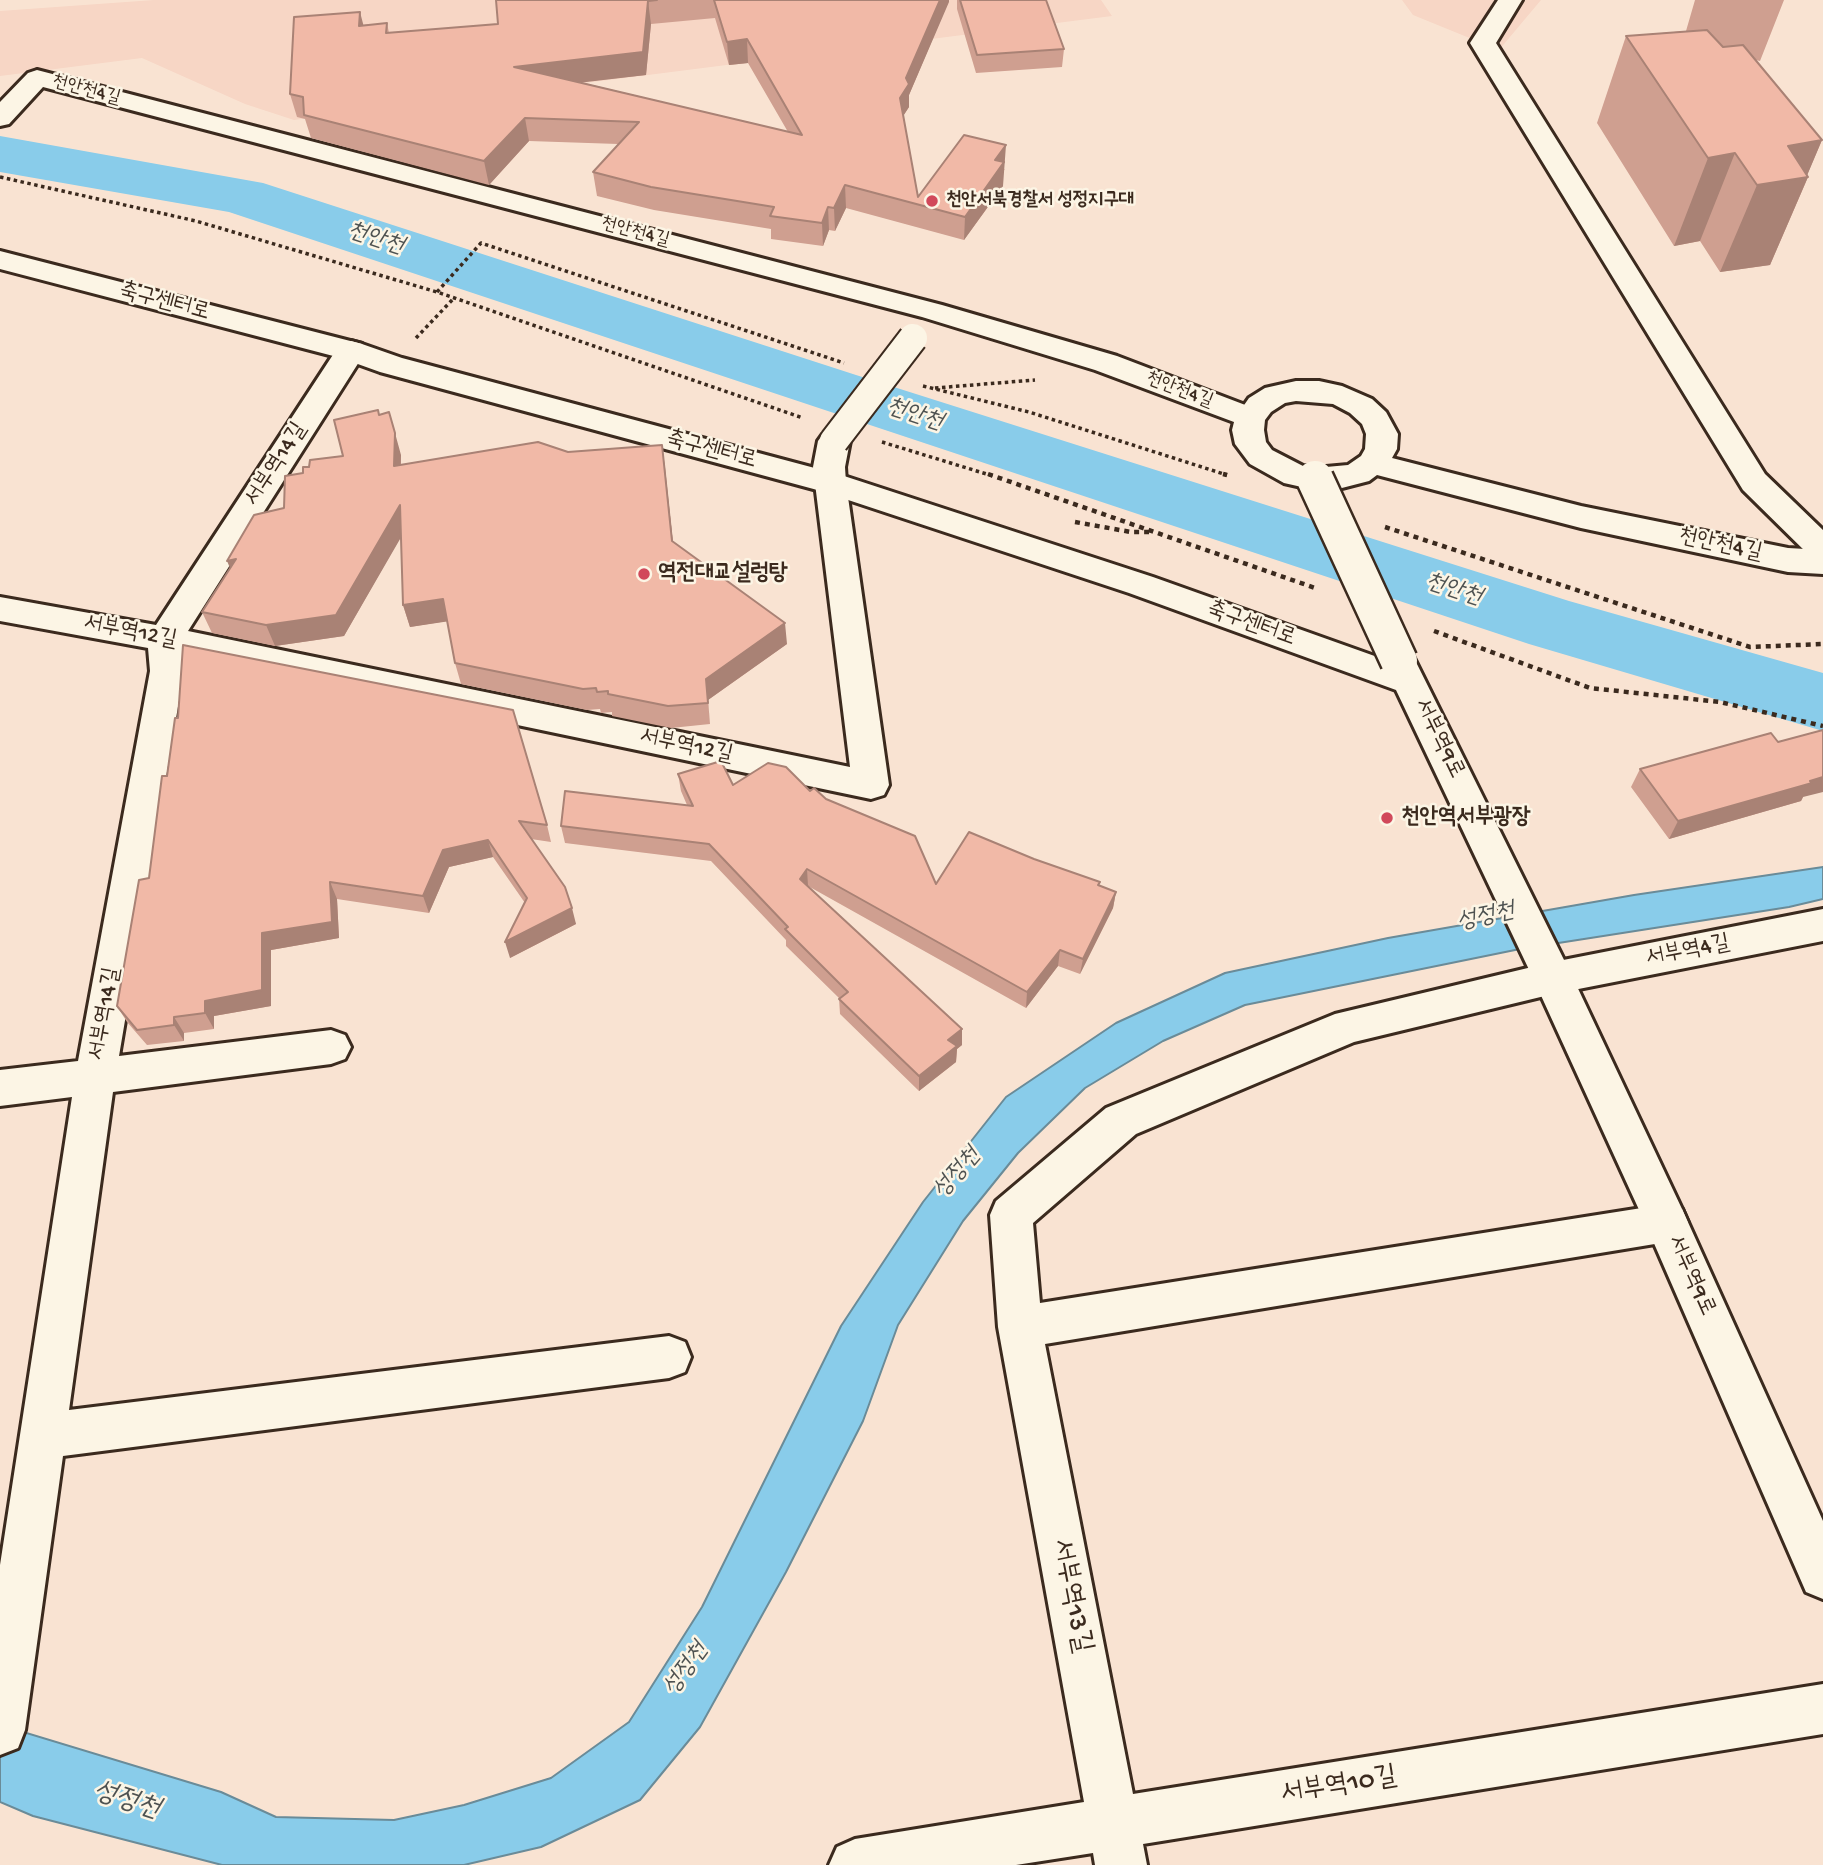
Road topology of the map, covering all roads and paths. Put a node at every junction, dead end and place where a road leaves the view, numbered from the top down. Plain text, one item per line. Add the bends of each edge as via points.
1 (1510, 0) edge
2 (0, 118) edge
3 (0, 177) edge
4 (0, 260) edge
5 (437, 292) junction
6 (454, 298) junction
7 (932, 310) junction
8 (351, 351) junction
9 (1106, 363) junction
10 (391, 365) junction
11 (852, 365) dead end
12 (918, 384) dead end
13 (931, 388) junction
14 (1250, 418) junction
15 (806, 419) dead end
16 (870, 438) dead end
17 (1373, 463) junction
18 (1232, 477) dead end
19 (1315, 479) junction
20 (830, 483) junction
21 (1378, 525) dead end
22 (1823, 549) edge
23 (1823, 562) edge
24 (1323, 591) dead end
25 (0, 609) edge
26 (1424, 628) dead end
27 (165, 639) junction
28 (1823, 644) edge
29 (1405, 671) junction
30 (1823, 726) edge
31 (1823, 925) edge
32 (1553, 978) junction
33 (331, 1047) dead end
34 (95, 1076) junction
35 (0, 1088) edge
36 (1667, 1223) junction
37 (1020, 1327) junction
38 (669, 1357) dead end
39 (43, 1436) junction
40 (1823, 1575) edge
41 (1823, 1709) edge
42 (0, 1730) edge
43 (1117, 1844) edge
44 (855, 1865) edge

1 - 22 street via 1483,43 1754,482
2 - 7 street, 천안천4길 via 37,78
3 - 5 path via 196,221
4 - 8 street, 축구센터로
5 - 6 path
5 - 11 path via 481,243
6 - 10 path
6 - 15 path
7 - 9 street, 천안천4길
7 - 20 street, 서부역12길, bridge via 834,441
8 - 10 street, 축구센터로
8 - 27 street, 서부역14길
9 - 13 path via 1042,380
9 - 14 street, 천안천4길
10 - 20 street, 축구센터로
12 - 13 path
13 - 18 path via 1029,412
14 - 17 street via 1276,395 1319,391 1342,396 1375,419 1382,434
14 - 19 street via 1251,444 1261,457 1286,471
16 - 24 path via 984,472
17 - 19 street via 1358,473
17 - 23 street, 천안천4길 via 1581,517 1788,560
19 - 29 street, 서부역9로, bridge
20 - 27 street, 서부역12길 via 871,785
20 - 29 street, 축구센터로
21 - 28 path via 1749,647
25 - 27 street, 서부역12길
26 - 30 path via 1590,688 1720,702
27 - 34 street, 서부역14길 via 167,670
29 - 32 street, 서부역9로
31 - 32 street, 서부역4길
32 - 36 street, 서부역9로
32 - 37 street, 서부역4길 via 1349,1026 1121,1121 1011,1215
33 - 34 street
34 - 35 street
34 - 39 street, 서부역14길
36 - 37 street
36 - 40 street, 서부역9로
37 - 43 street, 서부역13길
38 - 39 street
39 - 42 street, 서부역14길
41 - 43 street, 서부역10길
43 - 44 street, 서부역10길

